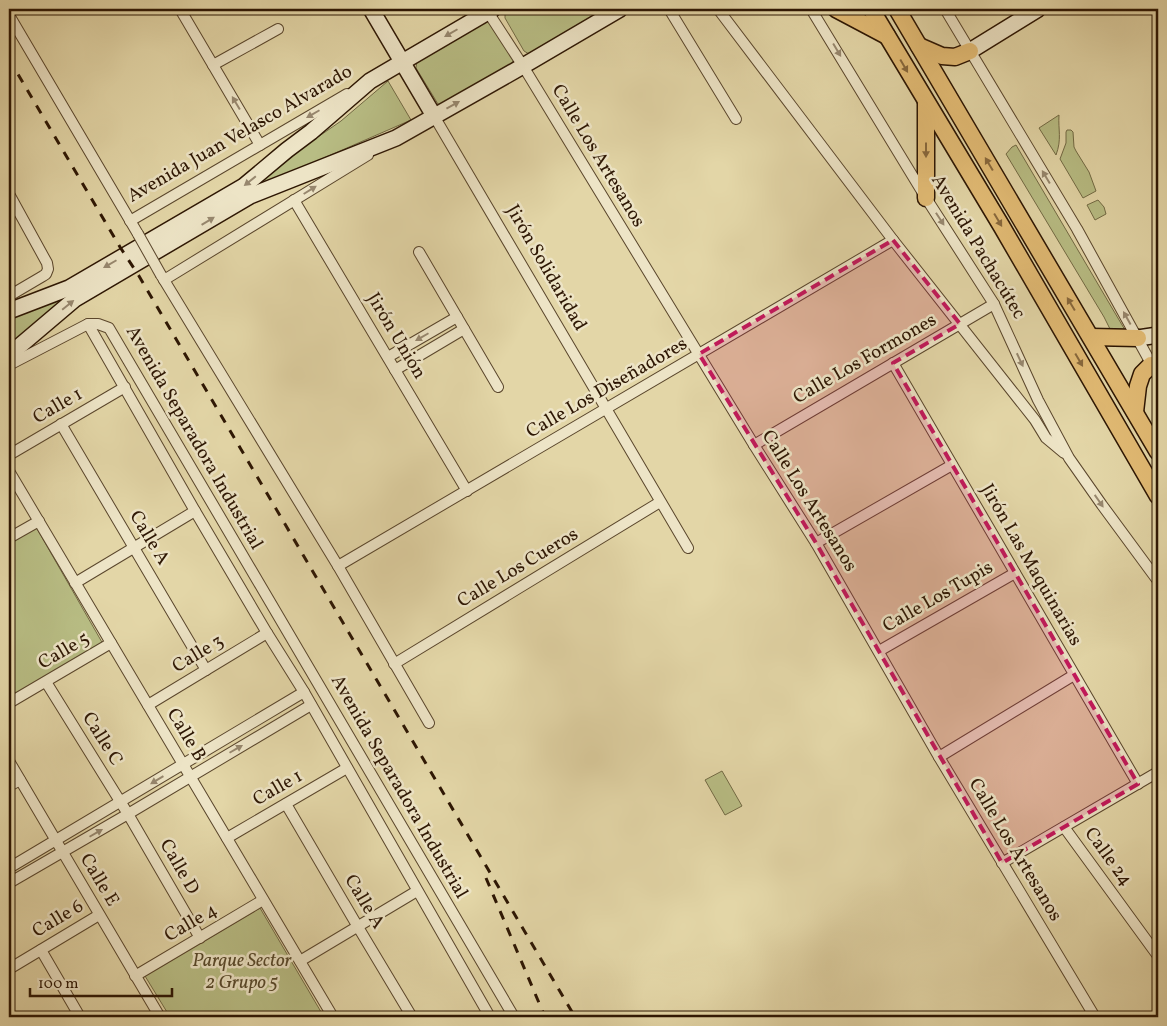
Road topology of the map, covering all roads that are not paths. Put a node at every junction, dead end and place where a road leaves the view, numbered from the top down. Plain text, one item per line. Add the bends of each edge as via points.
1 (180, 9) edge
2 (371, 9) edge
3 (620, 9) edge
4 (669, 9) edge
5 (718, 9) edge
6 (811, 9) edge
7 (836, 9) edge
8 (870, 9) edge
9 (897, 9) edge
10 (945, 9) edge
11 (1038, 9) edge
12 (489, 10) edge
13 (9, 15) edge
14 (278, 29) dead end
15 (887, 37) junction
16 (919, 46) junction
17 (970, 51) junction
18 (402, 62) junction
19 (214, 65) junction
20 (523, 66) junction
21 (370, 81) junction
22 (926, 102) junction
23 (434, 116) junction
24 (736, 119) dead end
25 (396, 138) junction
26 (260, 145) junction
27 (9, 194) edge
28 (926, 198) junction
29 (294, 200) junction
30 (13, 210) edge
31 (130, 221) junction
32 (893, 240) junction
33 (419, 252) dead end
34 (163, 277) junction
35 (9, 296) edge
36 (994, 304) junction
37 (9, 311) edge
38 (457, 317) junction
39 (88, 324) junction
40 (960, 324) junction
41 (464, 329) junction
42 (1158, 335) edge
43 (1091, 337) junction
44 (1138, 338) junction
45 (699, 354) junction
46 (9, 355) edge
47 (388, 357) junction
48 (893, 363) junction
49 (9, 365) edge
50 (1156, 367) edge
51 (395, 370) junction
52 (124, 387) junction
53 (498, 387) dead end
54 (606, 409) junction
55 (1135, 412) junction
56 (61, 424) junction
57 (754, 445) junction
58 (1158, 451) edge
59 (9, 455) edge
60 (1070, 458) junction
61 (1138, 462) junction
62 (952, 465) junction
63 (9, 471) edge
64 (467, 491) junction
65 (1158, 496) edge
66 (660, 502) junction
67 (195, 512) junction
68 (39, 521) junction
69 (9, 538) edge
70 (816, 543) junction
71 (134, 548) junction
72 (688, 548) dead end
73 (338, 566) junction
74 (1015, 573) junction
75 (1158, 581) edge
76 (75, 583) junction
77 (267, 633) junction
78 (111, 643) junction
79 (879, 651) junction
80 (394, 664) junction
81 (206, 670) junction
82 (1074, 675) junction
83 (46, 682) junction
84 (304, 692) junction
85 (9, 704) edge
86 (148, 705) junction
87 (311, 705) junction
88 (429, 723) dead end
89 (939, 757) junction
90 (9, 761) edge
91 (183, 764) junction
92 (347, 768) junction
93 (1158, 774) edge
94 (190, 776) junction
95 (20, 780) junction
96 (1138, 784) junction
97 (9, 786) edge
98 (120, 802) junction
99 (286, 804) junction
100 (128, 814) junction
101 (1064, 827) junction
102 (227, 838) junction
103 (55, 840) junction
104 (62, 852) junction
105 (1002, 863) junction
106 (9, 868) edge
107 (9, 884) edge
108 (417, 891) junction
109 (264, 900) junction
110 (99, 915) junction
111 (358, 927) junction
112 (200, 938) junction
113 (41, 950) junction
114 (1158, 956) edge
115 (300, 961) junction
116 (9, 969) edge
117 (135, 976) junction
118 (487, 1016) edge
119 (80, 1017) edge
120 (160, 1017) edge
121 (333, 1017) edge
122 (412, 1017) edge
123 (514, 1017) edge
124 (1094, 1017) edge

1 - 19 street
2 - 18 main road, Jirón Solidaridad
3 - 20 main road
4 - 24 street
5 - 32 street
6 -> 28 street, Avenida Pachacútec
7 - 15 main road
8 - 15 main road, Avenida Pachacútec
9 - 16 main road
10 - 17 street
11 - 17 main road
12 -> 18 main road, Avenida Juan Velasco Alvarado
12 - 20 street, Calle Los Artesanos
13 - 31 street
14 - 19 street
15 -> 22 main road, Avenida Pachacútec
16 - 17 main road via 942,56 955,57
43 -> 16 main road
44 -> 17 street
18 - 21 main road, Avenida Juan Velasco Alvarado
18 - 23 main road, Jirón Solidaridad
26 -> 19 street
23 -> 20 main road
20 - 45 street, Calle Los Artesanos
21 -> 26 street, Avenida Juan Velasco Alvarado
21 -> 37 main road, Avenida Juan Velasco Alvarado via 244,186 69,288
22 -> 28 main road
22 -> 61 main road, Avenida Pachacútec via 1002,226
23 - 25 main road
23 - 54 street, Jirón Solidaridad
29 -> 25 street
46 -> 25 main road via 75,299 250,196
26 - 31 street, Avenida Juan Velasco Alvarado
27 - 30 street
28 -> 36 street, Avenida Pachacútec
29 - 34 street
29 - 47 street, Jirón Unión
30 - 35 street via 31,235 48,269 46,274
31 - 34 street, bridge
32 - 40 street
32 - 45 street, Calle Los Diseñadores
33 - 38 street
34 - 73 street
36 - 40 street, Calle Los Formones
36 -> 60 street, Avenida Pachacútec via 1038,400
38 - 41 street
38 -> 47 street
39 - 49 street
39 - 52 street, Avenida Separadora Industrial
39 - 123 street, Avenida Separadora Industrial via 110,328
40 - 48 street, Calle Los Formones
40 - 60 street via 1046,438
41 - 51 street
41 - 53 street
42 - 44 main road
43 - 44 main road
43 - 55 main road
44 - 50 street
45 - 54 street, Calle Los Diseñadores
45 - 57 street, Calle Los Artesanos
47 - 51 street, Jirón Unión
48 - 57 street, Calle Los Formones
48 - 62 street, Jirón Las Maquinarias
50 - 55 main road via 1142,374
51 - 64 street, Jirón Unión
52 - 56 street, Calle 1
52 - 67 street, Avenida Separadora Industrial
54 - 64 street, Calle Los Diseñadores
54 - 66 street, Jirón Solidaridad
55 - 58 main road
56 - 59 street, Calle 1
56 - 71 street, Calle A
57 - 70 street, Calle Los Artesanos
58 - 61 main road
60 -> 75 street, Avenida Pachacútec
61 - 65 main road, Avenida Pachacútec
62 - 70 street
62 - 74 street, Jirón Las Maquinarias
63 - 68 street, Calle B
64 - 73 street, Calle Los Diseñadores
66 - 72 street, Jirón Solidaridad
66 - 80 street, Calle Los Cueros
67 - 71 street
67 - 77 street, Avenida Separadora Industrial
68 - 69 street
68 - 76 street, Calle B
70 - 79 street, Calle Los Artesanos
71 - 76 street
71 - 81 street, Calle A
73 - 80 street
74 - 79 street, Calle Los Tupis
74 - 82 street, Jirón Las Maquinarias
76 - 78 street, Calle B
77 - 81 street, Calle 3
77 - 84 street, Avenida Separadora Industrial
78 - 83 street, Calle 5
78 - 86 street, Calle B
79 - 89 street, Calle Los Artesanos
80 - 88 street
81 - 86 street, Calle 3
82 - 89 street
82 - 96 street, Jirón Las Maquinarias
83 - 85 street, Calle 5
83 - 98 street, Calle C
84 - 87 street, Avenida Separadora Industrial
84 - 91 street
86 - 91 street, Calle B
87 - 92 street, Avenida Separadora Industrial
94 -> 87 street
89 - 105 street, Calle Los Artesanos
90 - 95 street, Calle E
91 - 94 street, Calle B
91 -> 98 street
92 - 99 street, Calle 1
92 - 108 street, Avenida Separadora Industrial
93 - 96 street
94 - 100 street
94 - 102 street, Calle B
95 - 97 street
95 - 103 street, Calle E
96 - 101 street
98 - 100 street, Calle C
98 - 103 street
99 - 102 street, Calle 1
99 - 111 street, Calle A
104 -> 100 street
100 - 112 street, Calle D
101 - 105 street
101 - 114 street, Calle 24
102 - 109 street, Calle B
103 - 104 street, Calle E
103 - 106 street
104 - 107 street
104 - 110 street, Calle E
105 - 124 street, Calle Los Artesanos
108 - 111 street
108 - 118 street, Avenida Separadora Industrial
109 - 112 street, Calle 4
109 - 115 street, Calle B
110 - 113 street, Calle 6
110 - 117 street, Calle E
111 - 115 street
111 - 122 street, Calle A
112 - 117 street, Calle 4
113 - 116 street, Calle 6
113 - 119 street
115 - 121 street, Calle B
117 - 120 street, Calle E

